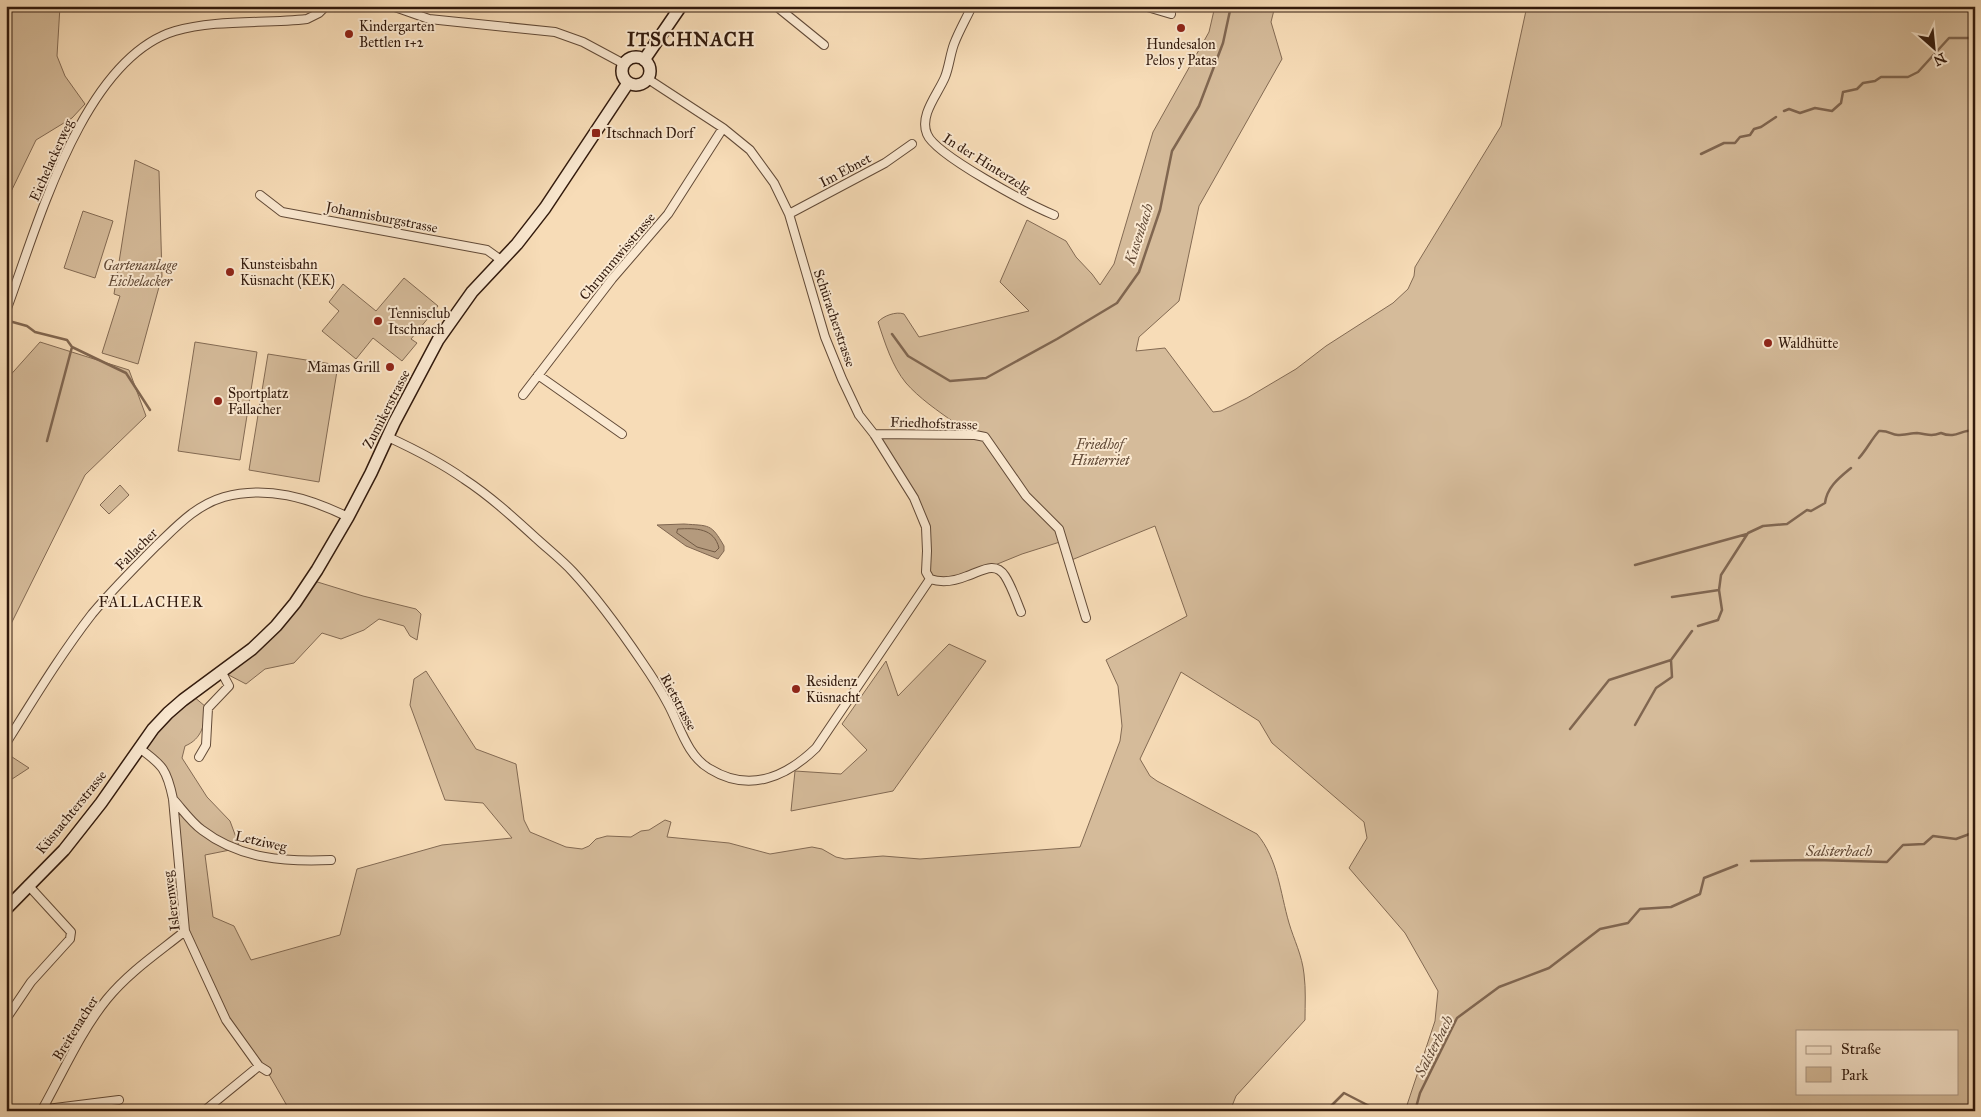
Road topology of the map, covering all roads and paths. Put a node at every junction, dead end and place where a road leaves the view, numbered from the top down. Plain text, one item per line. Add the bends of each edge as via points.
1 (326, 6) edge
2 (392, 6) edge
3 (681, 6) edge
4 (776, 6) edge
5 (972, 6) edge
6 (1144, 6) edge
7 (1170, 14) dead end
8 (824, 45) dead end
9 (644, 60) junction
10 (624, 64) junction
11 (648, 79) junction
12 (628, 83) junction
13 (723, 128) junction
14 (912, 144) dead end
15 (260, 196) dead end
16 (789, 214) junction
17 (1054, 215) dead end
18 (501, 260) junction
19 (6, 311) edge
20 (538, 375) junction
21 (522, 395) dead end
22 (622, 434) dead end
23 (874, 434) junction
24 (388, 437) junction
25 (348, 517) junction
26 (930, 579) junction
27 (1021, 612) dead end
28 (1086, 618) dead end
29 (221, 670) junction
30 (153, 729) joint
31 (8, 740) dead end
32 (139, 748) junction
33 (199, 757) dead end
34 (173, 799) junction
35 (331, 860) dead end
36 (28, 886) junction
37 (6, 909) edge
38 (185, 931) junction
39 (6, 1019) edge
40 (258, 1066) junction
41 (267, 1072) dead end
42 (119, 1100) dead end
43 (43, 1108) junction
44 (31, 1111) edge
45 (204, 1111) edge

1 - 19 street, Eichelackerweg via 308,19 175,31 146,44 127,59 86,113 65,154
2 - 10 street via 430,19 555,32 584,42
3 - 9 main road
4 - 8 street
5 - 17 street, In der Hinterzelg via 953,45 946,76 925,120 926,133 933,145 956,160 1026,203
6 - 7 street
9 - 10 main road via 633,58
9 - 11 main road via 649,69
10 - 12 main road via 622,74
11 - 12 main road via 638,85
11 - 13 street, Schüracherstrasse
12 - 18 main road, Zumikerstrasse via 545,208
13 - 16 street, Schüracherstrasse via 750,150 774,183
13 - 20 street, Chrummwisstrasse via 668,214 612,278
14 - 16 street, Im Ebnet via 885,163
15 - 18 street, Johannisburgstrasse via 282,212 487,250
16 - 23 street, Schüracherstrasse via 825,337 859,414
18 - 24 main road, Zumikerstrasse via 472,292 438,340
20 - 21 street, Chrummwisstrasse
20 - 22 street
23 - 26 street, Schüracherstrasse via 914,498 926,527 926,572
23 - 28 street, Friedhofstrasse via 975,435 988,441 1026,496 1059,529
24 - 25 main road, Zumikerstrasse
24 - 26 street, Rietstrasse via 470,483 573,571 642,662 669,705 690,748 704,765 721,775 758,780 773,777 802,761 826,736
25 - 29 main road, Zumikerstrasse via 311,579 276,626 252,649
25 - 31 street, Fallacher via 296,496 278,493 258,492 223,498 201,507 184,519 129,573 93,614
26 - 27 street via 946,582 984,568 998,570 1005,575
29 - 30 main road, Zumikerstrasse
29 - 33 street via 229,686 208,708 206,745
30 - 32 main road, Küsnachterstrasse
32 - 34 street, Islerenweg via 163,767
32 - 36 main road, Küsnachterstrasse via 64,850
34 - 35 street, Letziweg via 200,829 226,846 266,858 294,862
34 - 38 street, Islerenweg
36 - 37 main road, Küsnachterstrasse
36 - 39 street via 71,932 70,939 30,982
38 - 40 street, Islerenweg via 226,1020
38 - 43 street, Breitenacher via 131,974 108,998 92,1020
40 - 41 street, Islerenweg
40 - 45 street
42 - 43 street
43 - 44 street

